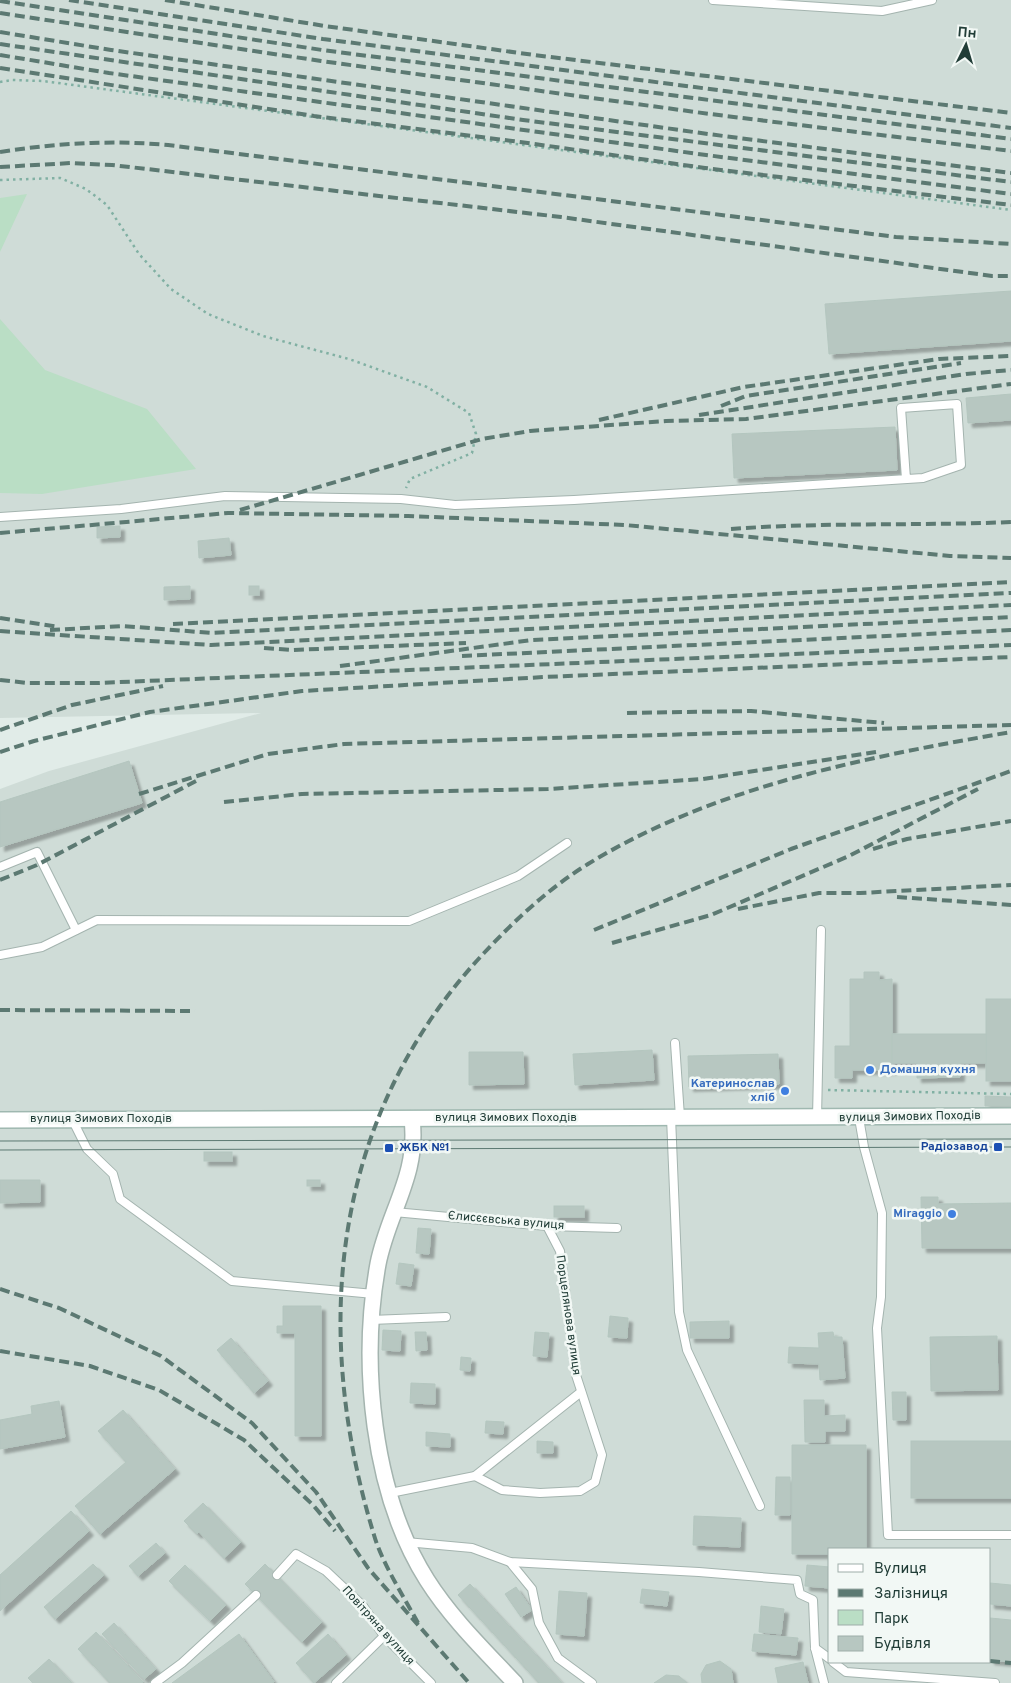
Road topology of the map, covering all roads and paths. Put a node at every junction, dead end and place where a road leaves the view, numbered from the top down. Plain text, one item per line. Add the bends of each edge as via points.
1 (713, 0) edge
2 (932, 0) edge
3 (0, 82) edge
4 (0, 180) edge
5 (1011, 210) edge
6 (906, 479) junction
7 (401, 499) junction
8 (0, 517) edge
9 (567, 844) dead end
10 (0, 867) edge
11 (76, 930) junction
12 (821, 930) dead end
13 (0, 954) edge
14 (675, 1042) dead end
15 (819, 1090) junction
16 (1011, 1094) edge
17 (1011, 1116) edge
18 (675, 1117) junction
19 (817, 1118) junction
20 (859, 1118) junction
21 (72, 1119) junction
22 (412, 1119) junction
23 (0, 1120) edge
24 (394, 1212) junction
25 (547, 1226) junction
26 (617, 1228) dead end
27 (374, 1294) junction
28 (446, 1317) dead end
29 (370, 1320) junction
30 (581, 1392) junction
31 (475, 1476) junction
32 (390, 1493) junction
33 (760, 1506) dead end
34 (1011, 1535) edge
35 (406, 1542) junction
36 (510, 1562) junction
37 (276, 1575) dead end
38 (256, 1595) dead end
39 (384, 1636) junction
40 (815, 1648) junction
41 (828, 1659) edge
42 (834, 1663) edge
43 (155, 1683) edge
44 (336, 1683) edge
45 (431, 1683) edge
46 (515, 1683) edge
47 (592, 1683) edge
48 (824, 1683) edge
49 (995, 1683) edge

1 - 2 lane via 882,11
3 - 5 path via 52,82
4 - 7 path via 60,178 86,189 108,205 139,254 171,289 208,314 263,336 349,358 426,387 469,413 476,434 472,453 410,479
6 - 6 lane via 923,478 961,465 957,404 901,408
6 - 7 lane via 465,504
7 - 8 lane via 225,496 121,509
9 - 11 lane via 518,876 409,921 98,920
10 - 11 lane via 37,852
11 - 13 lane via 42,947
12 - 15 lane
14 - 18 lane
15 - 16 path
15 - 19 lane
17 - 20 main road, вулиця Зимових Походів
18 - 19 main road, вулиця Зимових Походів
18 - 22 main road, вулиця Зимових Походів
18 - 33 lane via 679,1312 687,1350
19 - 20 main road, вулиця Зимових Походів
20 - 34 lane via 882,1213 881,1296 877,1328 888,1535
21 - 22 main road, вулиця Зимових Походів
21 - 23 main road, вулиця Зимових Походів
21 - 27 lane via 88,1149 113,1174 120,1199 232,1281
22 - 24 main road via 413,1158
24 - 25 lane, Єлисєєвська вулиця
24 - 27 main road via 378,1263
25 - 26 lane, Єлисєєвська вулиця
25 - 30 lane, Порцелянова вулиця via 560,1250
27 - 29 main road
28 - 29 lane
29 - 32 main road via 374,1423
30 - 31 lane, Порцелянова вулиця
30 - 31 lane via 602,1455 595,1482 580,1491 540,1493 502,1490
31 - 32 lane
32 - 35 main road
35 - 36 lane via 472,1548
35 - 46 main road via 455,1619
36 - 40 lane via 797,1580 800,1594 813,1600
36 - 47 lane via 532,1589 539,1623 558,1658
37 - 39 lane, Повітряна вулиця via 296,1554 326,1571 363,1606
38 - 43 lane via 182,1663
39 - 44 lane
39 - 45 lane, Повітряна вулиця
40 - 41 lane
40 - 48 lane
42 - 49 lane via 846,1672

